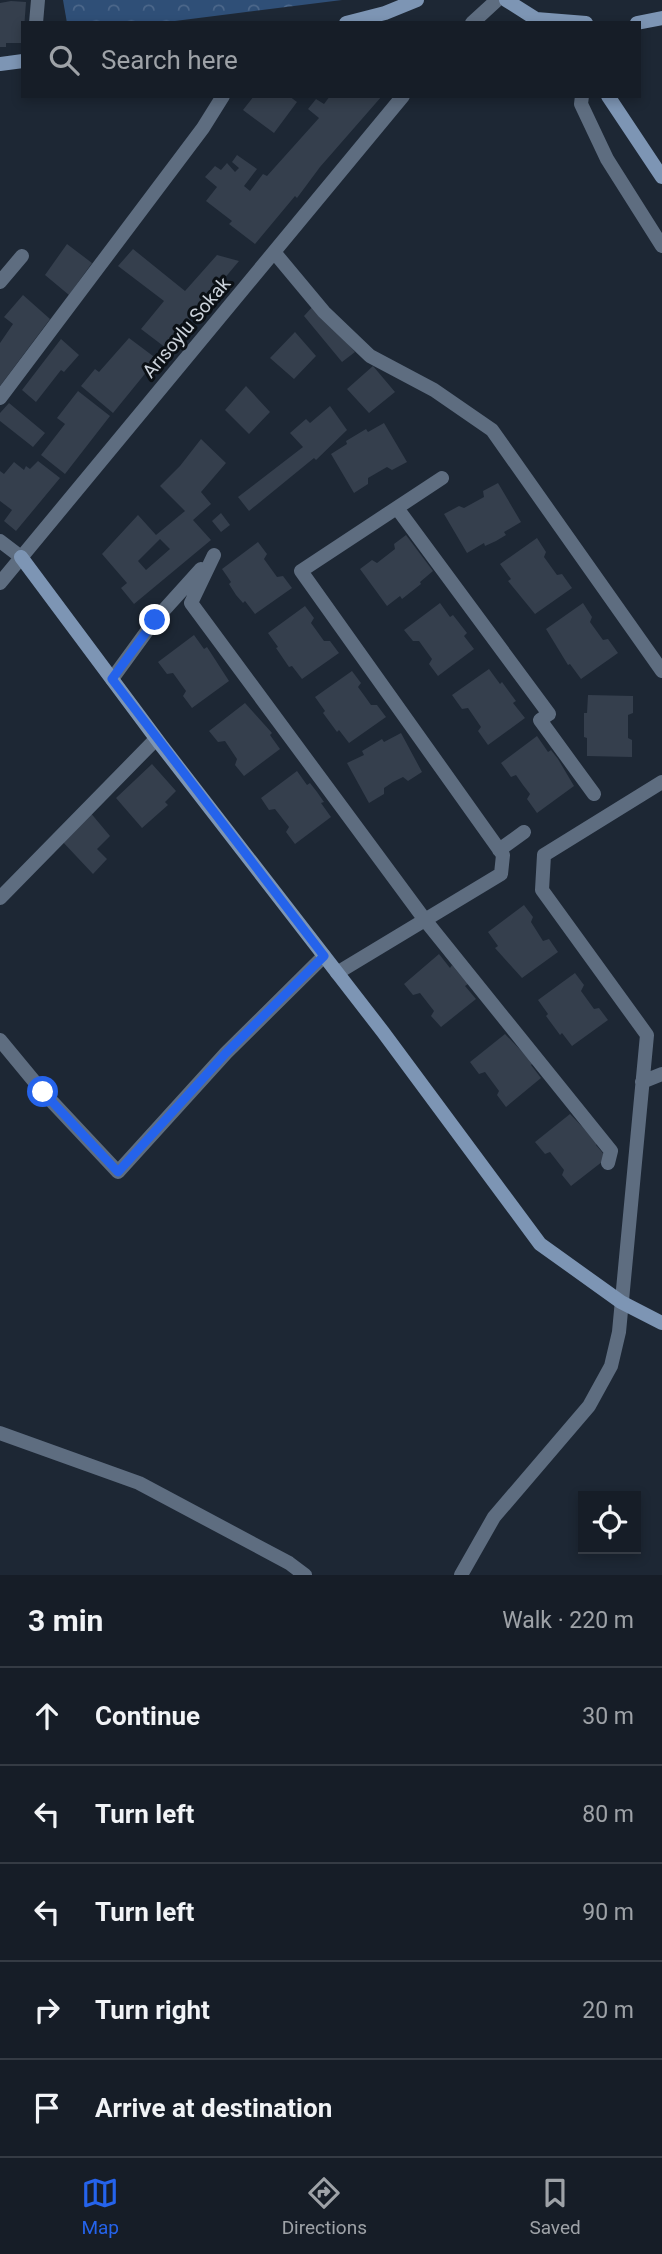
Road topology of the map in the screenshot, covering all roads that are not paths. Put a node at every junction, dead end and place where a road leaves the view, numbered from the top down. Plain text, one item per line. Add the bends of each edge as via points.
1 (38, 0) edge
2 (416, 0) edge
3 (497, 0) edge
4 (506, 0) edge
5 (662, 18) edge
6 (36, 21) edge
7 (354, 21) edge
8 (474, 21) edge
9 (538, 21) edge
10 (641, 22) edge
11 (21, 61) edge
12 (0, 64) edge
13 (222, 98) edge
14 (401, 98) edge
15 (582, 98) edge
16 (609, 98) edge
17 (662, 177) edge
18 (662, 246) edge
19 (274, 252) junction
20 (22, 256) dead end
21 (0, 282) edge
22 (0, 398) edge
23 (442, 478) dead end
24 (397, 508) junction
25 (0, 541) edge
26 (21, 557) junction
27 (0, 583) edge
28 (662, 671) edge
29 (112, 679) junction
30 (156, 738) junction
31 (662, 782) edge
32 (594, 794) dead end
33 (524, 832) dead end
34 (499, 850) junction
35 (0, 898) edge
36 (425, 920) junction
37 (324, 956) junction
38 (337, 973) junction
39 (0, 1040) edge
40 (662, 1074) edge
41 (642, 1082) junction
42 (608, 1163) dead end
43 (621, 1302) junction
44 (662, 1322) edge
45 (0, 1433) edge
46 (305, 1575) edge
47 (461, 1575) edge

1 - 6 street
2 - 7 street
3 - 8 street
4 - 9 street
5 - 10 street
11 - 12 street
13 - 22 street
14 - 19 street, Arısoylu Sokak
15 - 18 street via 607,159
16 - 17 street
19 - 26 street, Arısoylu Sokak
19 - 28 street via 324,312 370,356 434,390 492,430
20 - 21 street
23 - 24 street
24 - 32 street via 549,714 540,720
24 - 34 street via 302,570
25 - 26 street
26 - 27 street, Arısoylu Sokak
26 - 29 street
29 - 30 street
29 - 36 street via 155,620 214,555 191,603
30 - 35 street
30 - 37 street
31 - 41 street via 544,855 542,890 647,1035
33 - 34 street
34 - 36 street via 503,855 501,874
36 - 38 street
36 - 42 street via 611,1151
37 - 38 street
37 - 39 street via 226,1053 118,1172
38 - 43 street via 540,1244
40 - 41 street
41 - 43 street
43 - 44 street
43 - 47 street via 611,1366 589,1406 494,1517
45 - 46 street via 139,1483

